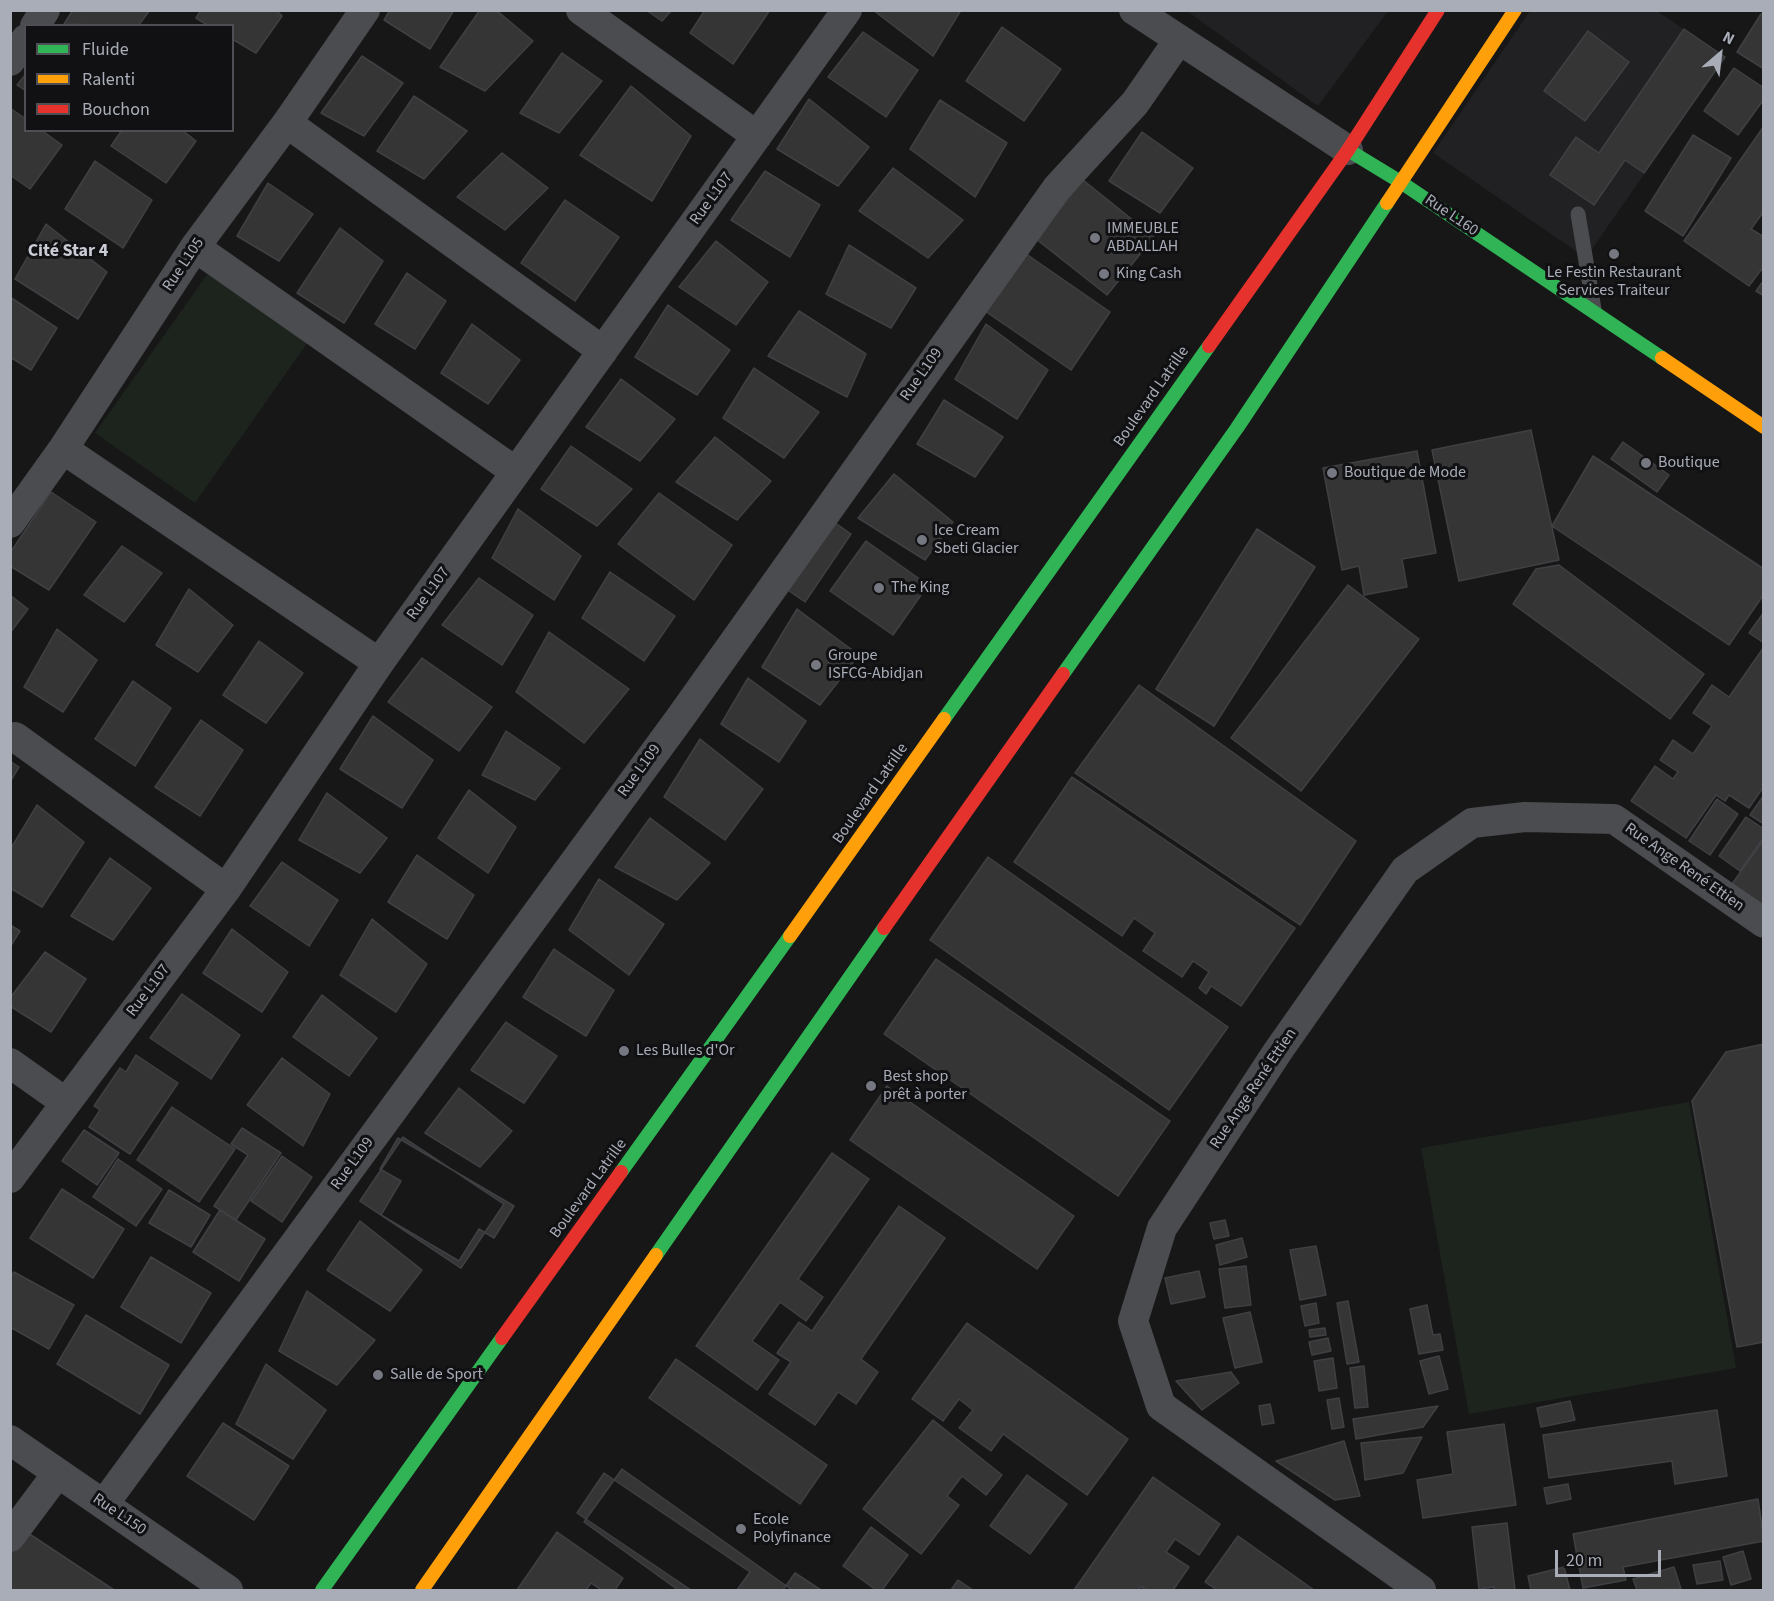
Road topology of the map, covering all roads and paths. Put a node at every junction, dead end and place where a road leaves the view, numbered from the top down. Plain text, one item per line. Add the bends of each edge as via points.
1 (45, 10) edge
2 (365, 10) edge
3 (581, 10) edge
4 (847, 10) edge
5 (1134, 10) edge
6 (1438, 10) edge
7 (1515, 10) edge
8 (36, 24) edge
9 (1178, 41) junction
10 (24, 42) edge
11 (10, 61) edge
12 (287, 123) junction
13 (757, 136) junction
14 (1348, 150) junction
15 (1399, 181) junction
16 (1578, 214) dead end
17 (195, 247) junction
18 (1596, 315) junction
19 (603, 351) junction
20 (1764, 427) edge
21 (63, 450) junction
22 (516, 472) junction
23 (10, 523) edge
24 (379, 663) junction
25 (15, 737) dead end
26 (226, 889) junction
27 (1764, 923) edge
28 (10, 1063) edge
29 (65, 1102) junction
30 (10, 1178) edge
31 (10, 1440) edge
32 (57, 1474) junction
33 (104, 1504) junction
34 (10, 1537) edge
35 (228, 1590) edge
36 (322, 1590) edge
37 (423, 1590) edge
38 (1421, 1590) edge

1 - 8 street
2 - 12 street, Rue L105
3 - 13 street
4 - 13 street, Rue L107
5 - 9 street, Rue L160
6 - 14 main road, Boulevard Latrille
7 - 15 main road
9 - 14 street, Rue L160
9 - 33 street, Rue L109 via 1135,103 1044,205 680,718
10 - 11 street
12 - 17 street, Rue L105
12 - 19 street
13 - 19 street, Rue L107
14 - 15 main road, Rue L160
14 - 36 main road, Boulevard Latrille
15 - 18 main road, Rue L160
15 - 37 main road via 1237,428
16 - 18 lane
17 - 21 street, Rue L105
17 - 22 street
18 - 20 main road, Rue L160
19 - 22 street, Rue L107
21 - 23 street, Rue L105
21 - 24 street
22 - 24 street, Rue L107
24 - 26 street, Rue L107
25 - 26 street
26 - 29 street, Rue L107
27 - 38 street, Rue Ange René Ettien via 1614,819 1525,817 1472,823 1405,870 1278,1051 1162,1228 1133,1321 1161,1406
28 - 29 street
29 - 30 street, Rue L107
31 - 32 street, Rue L150
32 - 33 street, Rue L150
32 - 34 street
33 - 35 street, Rue L150

